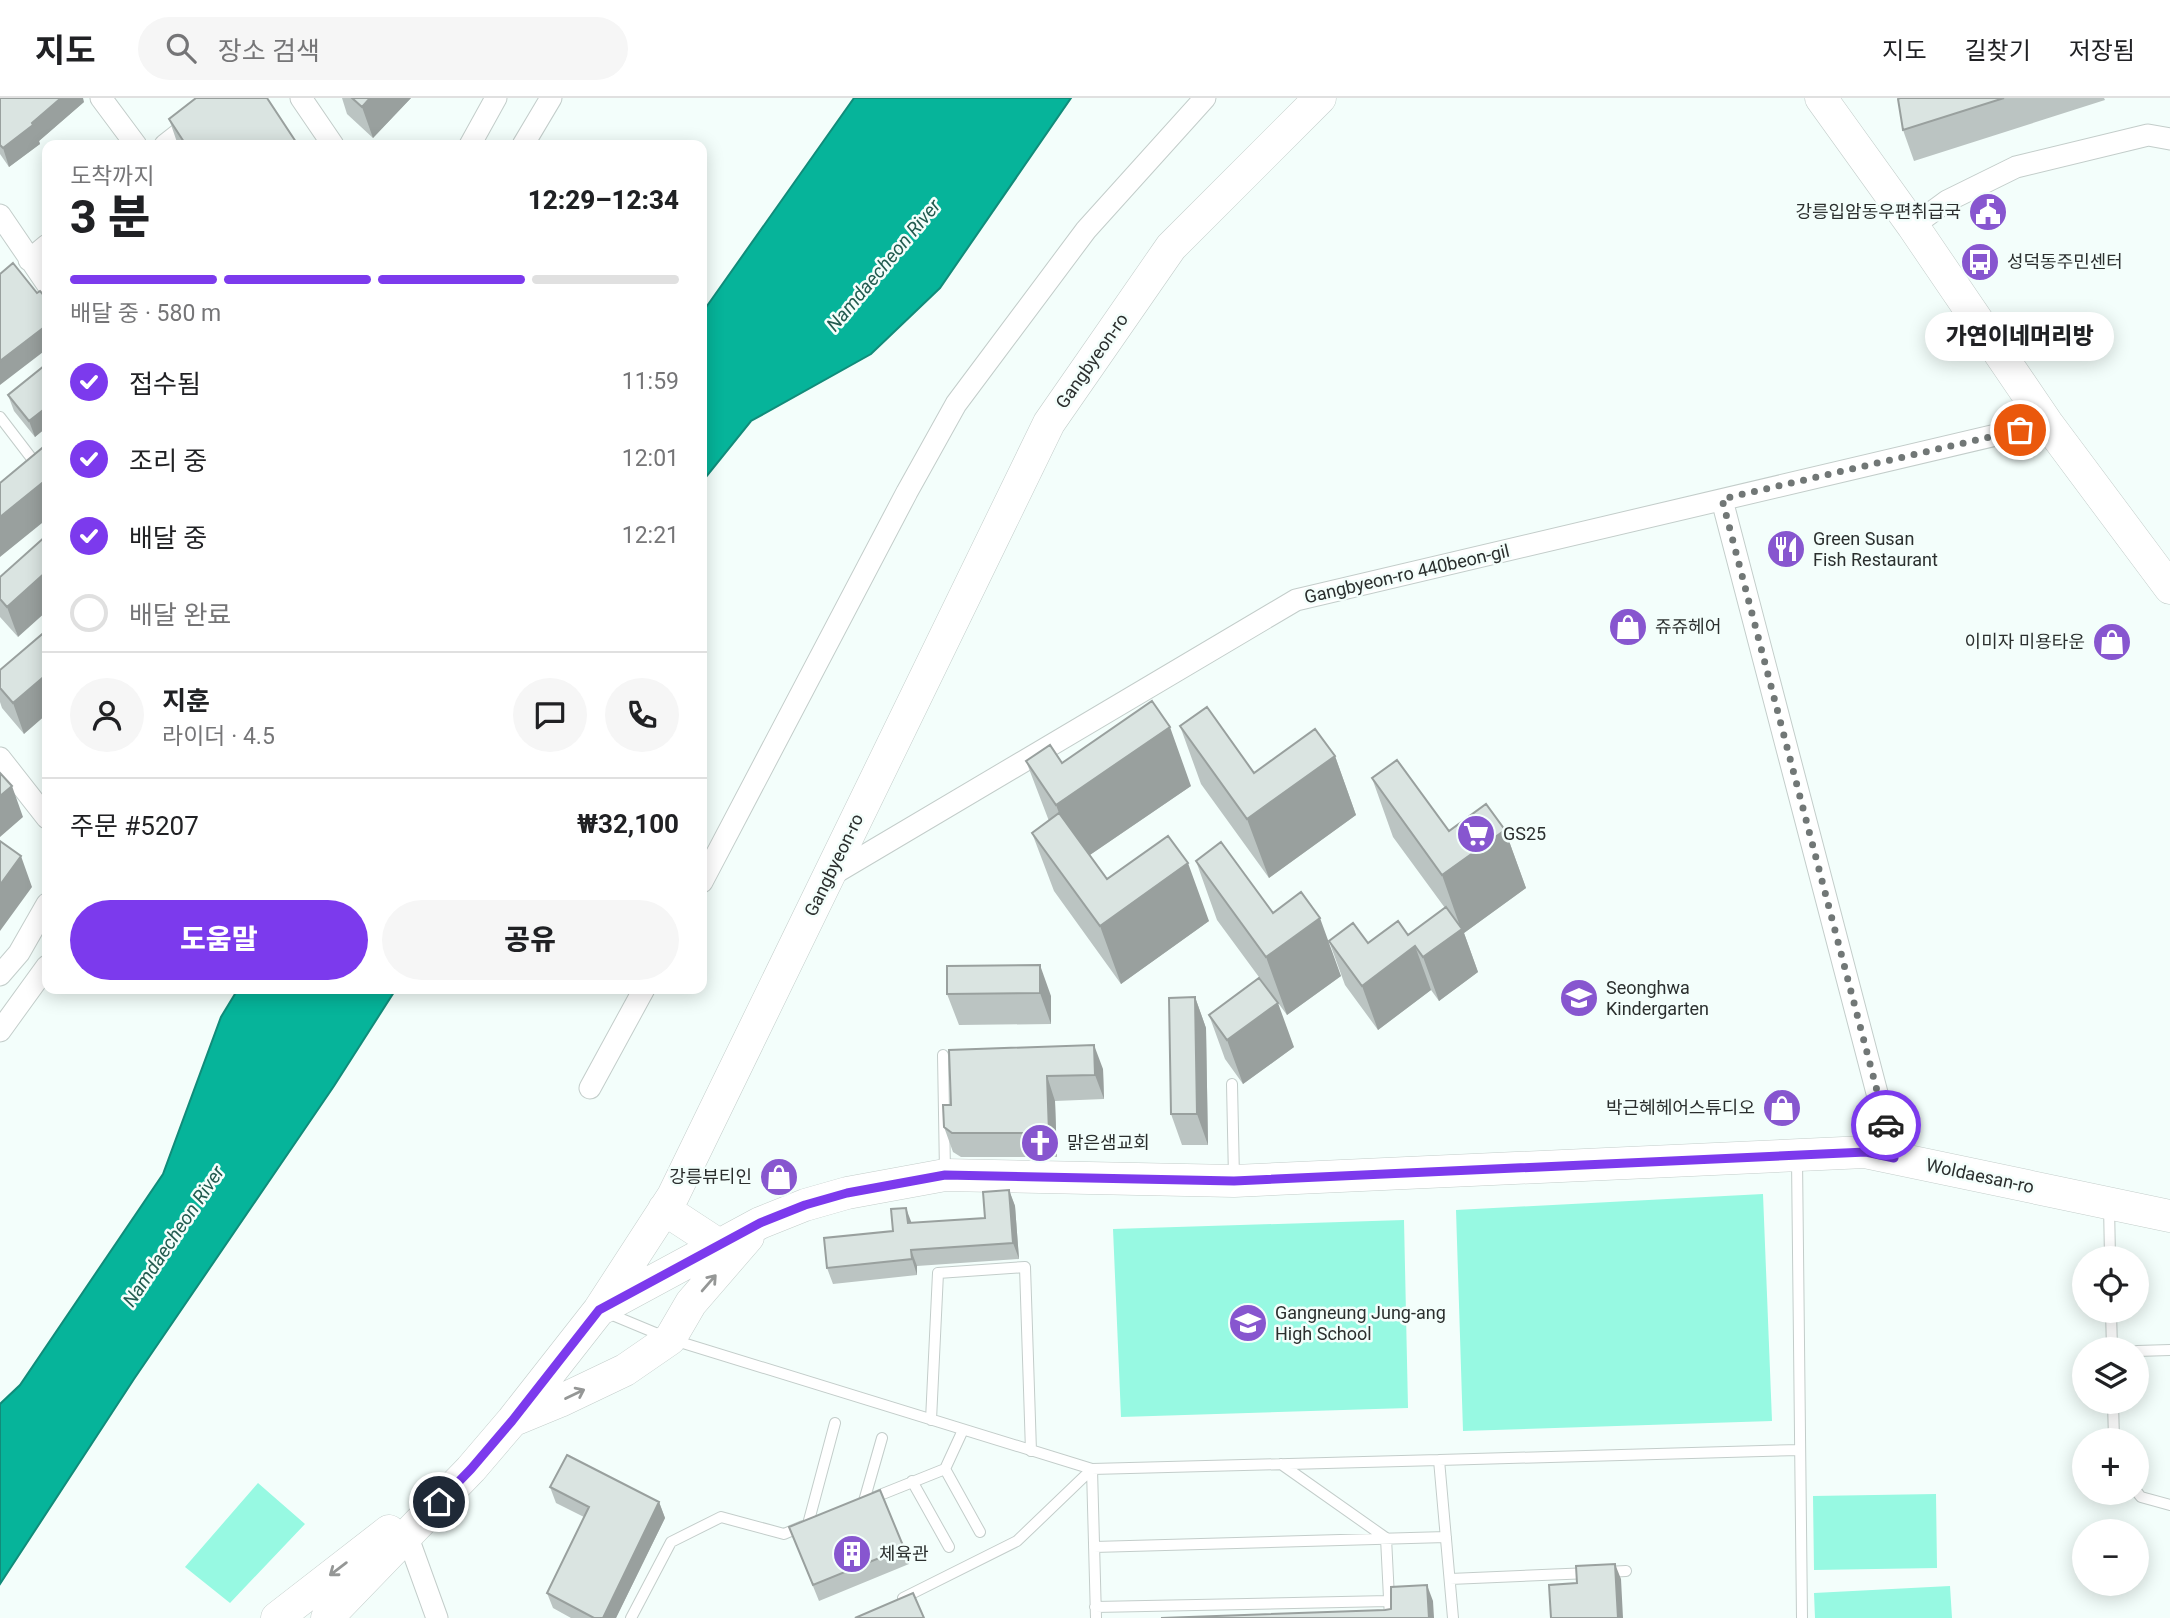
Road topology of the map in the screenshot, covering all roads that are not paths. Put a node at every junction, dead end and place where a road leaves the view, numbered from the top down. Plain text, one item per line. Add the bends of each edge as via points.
1 (101, 98) edge
2 (225, 98) edge
3 (301, 98) edge
4 (496, 98) edge
5 (551, 98) edge
6 (1205, 98) edge
7 (1320, 98) edge
8 (1821, 98) edge
9 (2170, 139) edge
10 (132, 140) edge
11 (171, 140) edge
12 (330, 140) edge
13 (473, 140) edge
14 (526, 140) edge
15 (0, 215) edge
16 (1913, 226) junction
17 (42, 249) edge
18 (29, 260) junction
19 (42, 277) edge
20 (0, 417) edge
21 (2047, 423) junction
22 (42, 465) edge
23 (42, 469) edge
24 (20, 486) edge
25 (1722, 499) junction
26 (2170, 588) edge
27 (0, 758) edge
28 (42, 812) edge
29 (707, 872) edge
30 (828, 877) junction
31 (42, 913) edge
32 (42, 973) edge
33 (0, 975) edge
34 (641, 994) edge
35 (0, 1031) edge
36 (943, 1055) dead end
37 (1232, 1084) dead end
38 (590, 1088) dead end
39 (1797, 1155) junction
40 (1894, 1158) junction
41 (945, 1175) junction
42 (1234, 1181) junction
43 (2109, 1203) junction
44 (664, 1209) junction
45 (2170, 1216) edge
46 (760, 1223) junction
47 (719, 1245) junction
48 (2110, 1246) edge
49 (599, 1310) junction
50 (670, 1339) junction
51 (2170, 1350) edge
52 (2149, 1351) edge
53 (931, 1420) junction
54 (512, 1421) junction
55 (835, 1423) dead end
56 (963, 1430) junction
57 (882, 1438) dead end
58 (1800, 1450) junction
59 (1031, 1451) junction
60 (1439, 1460) junction
61 (1281, 1464) junction
62 (471, 1469) junction
63 (944, 1469) junction
64 (1092, 1469) junction
65 (912, 1482) junction
66 (2149, 1499) edge
67 (864, 1501) junction
68 (2170, 1504) edge
69 (853, 1506) edge
70 (819, 1519) edge
71 (808, 1524) junction
72 (980, 1532) dead end
73 (407, 1535) junction
74 (1446, 1537) junction
75 (1386, 1538) junction
76 (949, 1547) dead end
77 (1094, 1547) junction
78 (1626, 1571) dead end
79 (1450, 1579) junction
80 (1389, 1601) junction
81 (887, 1606) edge
82 (1096, 1612) edge
83 (277, 1618) edge
84 (327, 1618) edge
85 (351, 1618) edge
86 (437, 1618) edge
87 (631, 1618) edge
88 (1390, 1618) edge
89 (1453, 1618) edge
90 (1802, 1618) edge

1 - 10 street
2 - 11 street
3 - 12 street
4 - 13 street
5 - 14 street
6 - 29 street via 1086,230 956,404
7 - 30 street, Gangbyeon-ro via 1171,247 1049,423
8 - 16 street
9 - 16 street via 2148,135 2016,167 1947,201
15 - 18 street
16 - 21 street
17 - 18 street
18 - 19 street
20 - 22 lane
21 - 25 street, Gangbyeon-ro 440beon-gil
21 - 26 street
23 - 24 street
25 - 30 street, Gangbyeon-ro 440beon-gil via 1296,600
25 - 40 street
27 - 28 street
30 - 44 street, Gangbyeon-ro
31 - 33 street
32 - 35 street
34 - 38 street
36 - 41 lane
37 - 42 lane
39 - 40 street, Woldaesan-ro via 1866,1152
39 - 42 street, Woldaesan-ro
39 - 58 lane
40 - 43 street, Woldaesan-ro
41 - 42 street, Woldaesan-ro
41 - 46 street, Woldaesan-ro via 847,1193
43 - 45 street, Woldaesan-ro
43 - 48 lane
44 - 47 street
44 - 49 street, Gangbyeon-ro
46 - 47 street, Woldaesan-ro
50 -> 46 street via 691,1303
47 - 49 street, Woldaesan-ro
49 - 50 lane
49 - 54 street, Gangbyeon-ro
50 - 53 lane
54 -> 50 street via 625,1370
51 - 52 lane
53 - 56 lane
53 - 59 lane via 938,1273 1025,1267
54 - 62 street, Gangbyeon-ro
55 - 71 lane
56 - 59 lane
56 - 63 lane
57 - 67 lane
58 - 60 lane
58 - 90 lane
59 - 64 lane
60 - 61 lane
60 - 74 lane
61 - 64 lane
61 - 75 lane
62 - 73 street, Gangbyeon-ro
62 -> 83 street
63 - 65 lane
63 - 72 lane
64 - 77 lane
64 - 81 lane via 1017,1541
65 - 67 lane
65 - 76 lane
66 - 68 lane
67 - 69 lane
70 - 71 lane
71 - 87 lane via 784,1534 721,1517 671,1542
73 - 84 street, Gangbyeon-ro
73 - 85 street via 396,1571
73 - 86 street
74 - 75 lane
74 - 79 lane
75 - 77 lane
75 - 80 lane
77 - 82 lane
78 - 79 lane
79 - 89 lane
80 - 82 lane
80 - 88 lane

